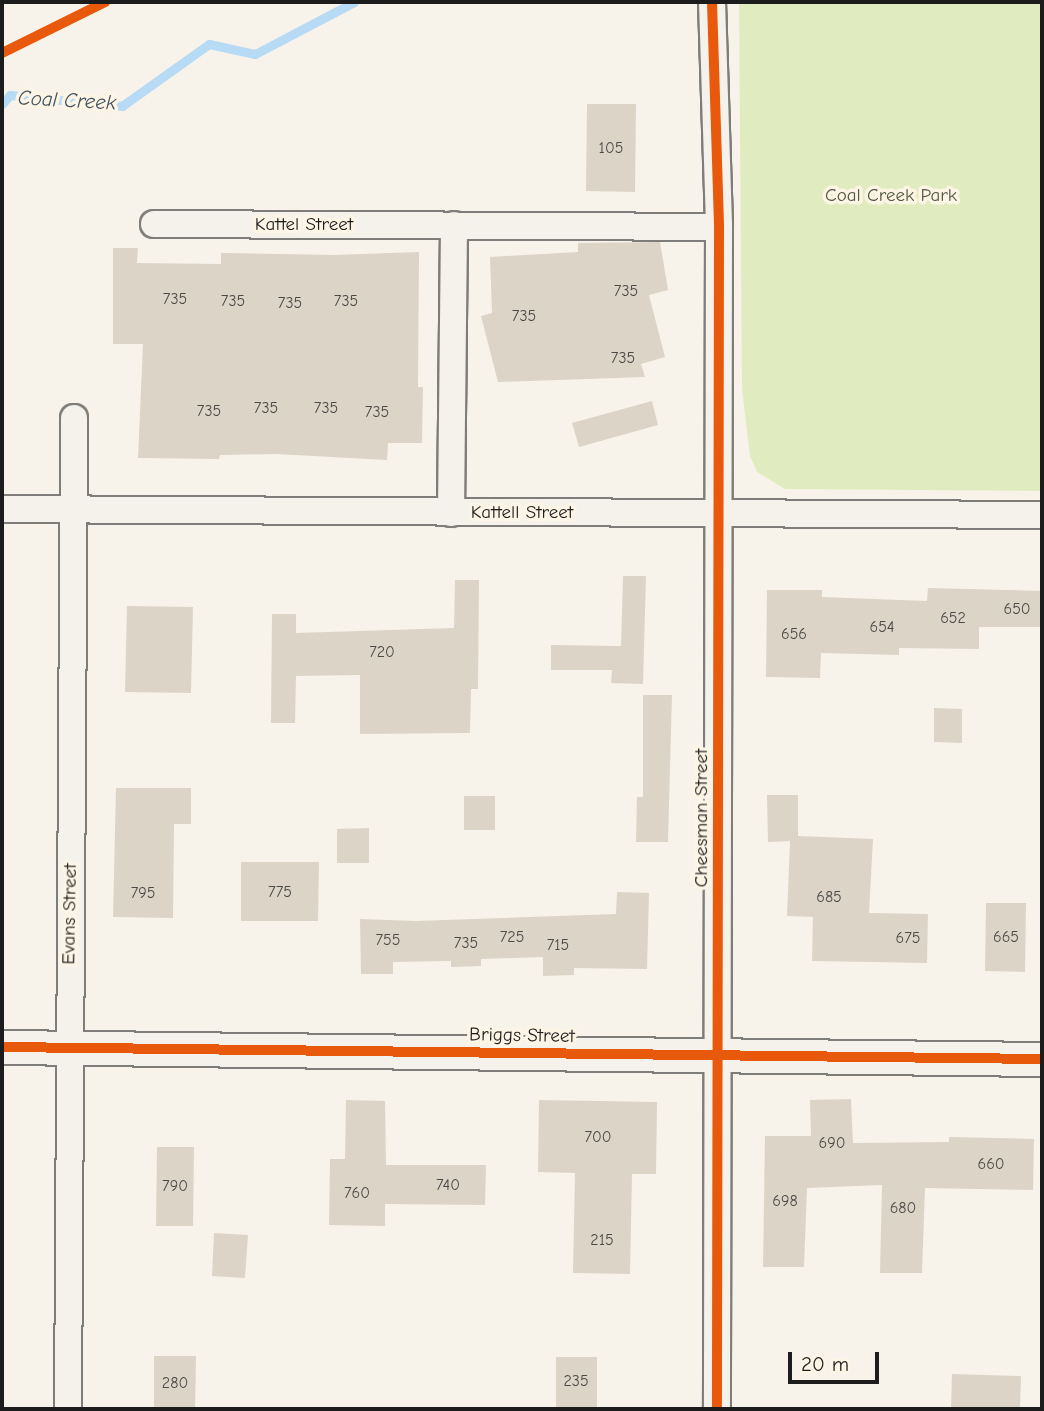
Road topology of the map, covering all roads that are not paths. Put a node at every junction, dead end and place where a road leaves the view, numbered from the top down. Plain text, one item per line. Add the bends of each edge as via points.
1 (712, 2) edge
2 (154, 224) dead end
3 (454, 225) junction
4 (719, 228) junction
5 (74, 418) dead end
6 (2, 509) edge
7 (74, 509) junction
8 (451, 513) junction
9 (720, 514) junction
10 (1042, 515) edge
11 (2, 1047) edge
12 (68, 1048) junction
13 (720, 1055) junction
14 (1042, 1059) edge
15 (68, 1409) edge
16 (717, 1409) edge

1 - 4 street, Cheesman Street
2 - 3 street, Kattel Street
3 - 4 street, Kattel Street
3 - 8 street
4 - 9 street, Cheesman Street
5 - 7 street, Evans Street
6 - 7 street, Kattell Street
7 - 8 street, Kattell Street
7 - 12 street, Evans Street
8 - 9 street, Kattell Street
9 - 10 street, Kattell Street
9 - 13 street, Cheesman Street
11 - 12 street, Briggs Street
12 - 13 street, Briggs Street
12 - 15 street, Evans Street
13 - 14 street, Briggs Street
13 - 16 street, Cheesman Street

